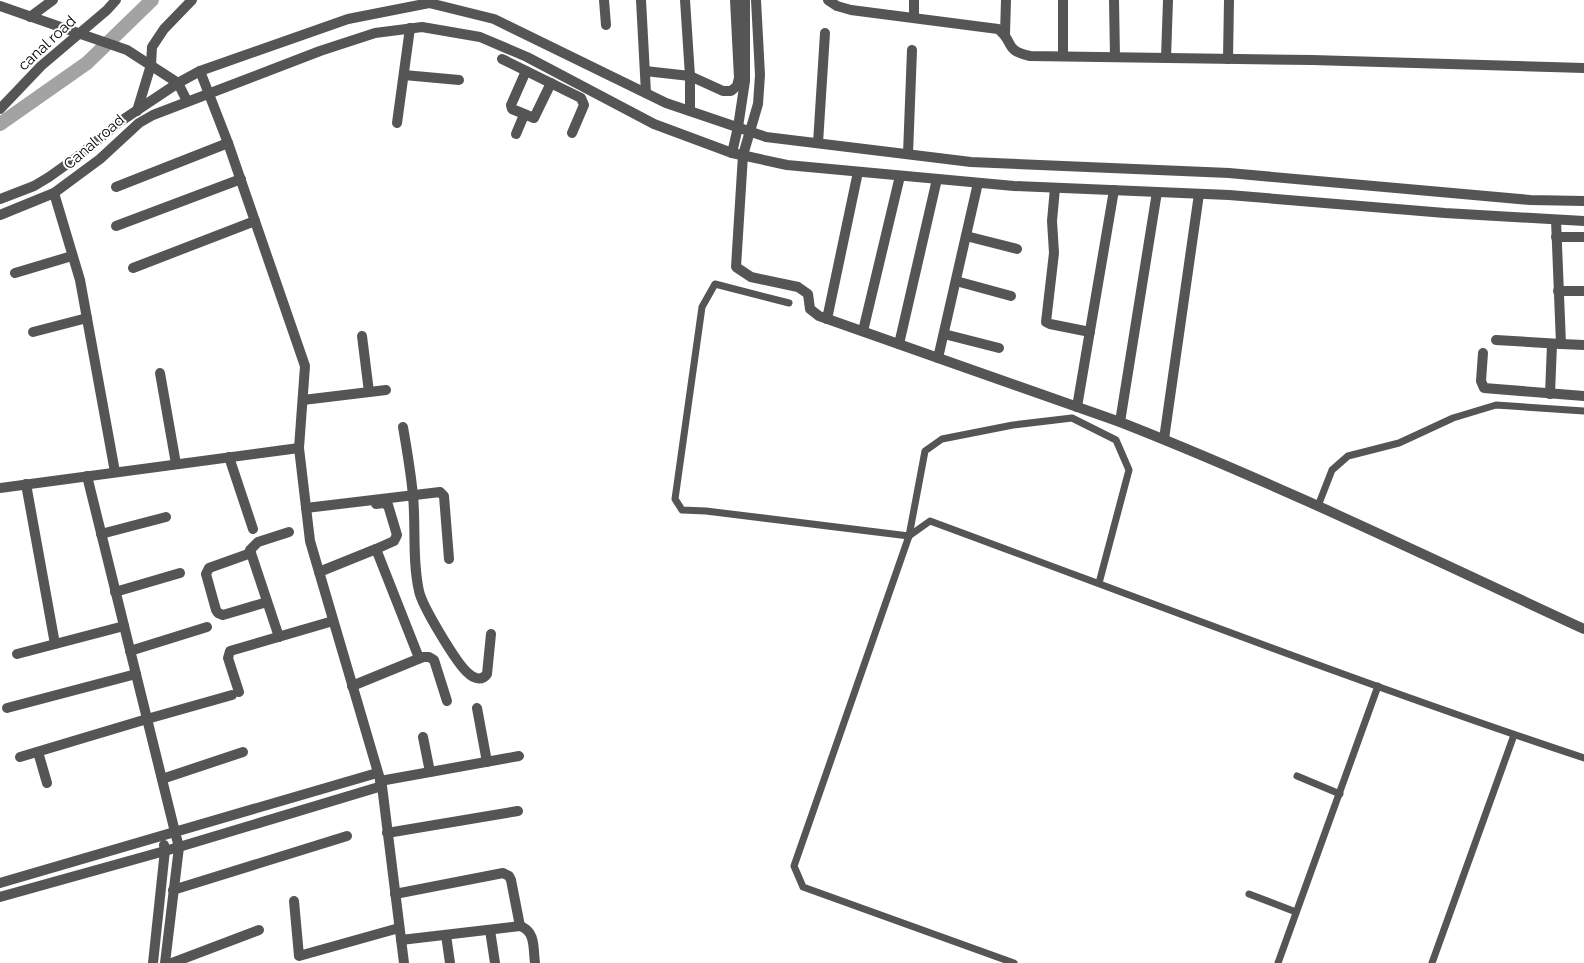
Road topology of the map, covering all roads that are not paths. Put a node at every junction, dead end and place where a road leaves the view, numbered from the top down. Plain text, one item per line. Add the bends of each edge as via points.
1 (53, 0) edge
2 (116, 0) edge
3 (192, 0) edge
4 (604, 0) edge
5 (641, 0) edge
6 (685, 0) edge
7 (735, 0) edge
8 (745, 0) edge
9 (756, 0) edge
10 (828, 0) edge
11 (914, 0) edge
12 (1006, 0) edge
13 (1063, 0) edge
14 (1114, 0) edge
15 (1168, 0) edge
16 (1229, 0) edge
17 (422, 2) edge
18 (0, 6) edge
19 (30, 17) junction
20 (914, 18) junction
21 (606, 24) dead end
22 (410, 28) junction
23 (825, 33) dead end
24 (82, 34) junction
25 (1005, 34) junction
26 (912, 50) dead end
27 (1063, 56) junction
28 (1115, 57) junction
29 (1166, 58) junction
30 (1228, 58) junction
31 (502, 59) dead end
32 (151, 65) junction
33 (545, 67) junction
34 (1584, 68) edge
35 (526, 71) junction
36 (645, 71) junction
37 (200, 72) junction
38 (404, 75) junction
39 (690, 76) junction
40 (540, 78) junction
41 (459, 80) dead end
42 (178, 83) junction
43 (551, 83) junction
44 (209, 92) junction
45 (646, 93) junction
46 (187, 101) junction
47 (0, 109) edge
48 (137, 111) junction
49 (690, 111) junction
50 (524, 115) junction
51 (397, 123) dead end
52 (738, 127) junction
53 (749, 131) junction
54 (572, 133) dead end
55 (516, 134) dead end
56 (228, 143) junction
57 (818, 143) junction
58 (732, 153) junction
59 (908, 154) junction
60 (743, 155) junction
61 (858, 172) junction
62 (900, 176) junction
63 (240, 179) junction
64 (937, 179) junction
65 (978, 183) junction
66 (116, 187) dead end
67 (1055, 188) junction
68 (1114, 190) junction
69 (1158, 192) junction
70 (54, 193) junction
71 (1199, 194) junction
72 (0, 199) edge
73 (1584, 201) edge
74 (0, 215) edge
75 (1556, 220) junction
76 (255, 221) junction
77 (1584, 221) edge
78 (116, 226) dead end
79 (966, 236) junction
80 (1556, 237) junction
81 (1584, 237) edge
82 (1017, 249) dead end
83 (72, 256) junction
84 (133, 268) dead end
85 (15, 273) dead end
86 (956, 281) junction
87 (1558, 291) junction
88 (1584, 291) edge
89 (1010, 296) dead end
90 (789, 303) dead end
91 (87, 318) junction
92 (827, 319) junction
93 (33, 332) dead end
94 (863, 332) junction
95 (1090, 332) junction
96 (944, 334) junction
97 (362, 336) dead end
98 (1496, 340) dead end
99 (899, 344) junction
100 (1556, 344) junction
101 (1584, 346) edge
102 (998, 348) dead end
103 (1483, 353) dead end
104 (938, 358) junction
105 (160, 373) dead end
106 (386, 390) dead end
107 (369, 392) junction
108 (1550, 394) junction
109 (1584, 396) edge
110 (303, 400) junction
111 (1077, 407) junction
112 (1584, 411) edge
113 (1120, 422) junction
114 (403, 427) dead end
115 (1164, 439) junction
116 (299, 448) junction
117 (229, 457) junction
118 (176, 464) junction
119 (115, 472) junction
120 (87, 476) junction
121 (26, 484) junction
122 (0, 488) edge
123 (413, 495) junction
124 (361, 506) dead end
125 (1318, 506) junction
126 (306, 508) junction
127 (166, 517) dead end
128 (253, 529) dead end
129 (289, 532) dead end
130 (101, 534) junction
131 (909, 536) junction
132 (376, 549) junction
133 (251, 553) junction
134 (448, 559) dead end
135 (319, 572) junction
136 (180, 573) dead end
137 (1099, 583) junction
138 (116, 592) junction
139 (267, 602) junction
140 (333, 621) junction
141 (124, 626) junction
142 (207, 627) dead end
143 (1584, 629) edge
144 (491, 634) dead end
145 (279, 637) junction
146 (55, 644) junction
147 (130, 651) junction
148 (17, 654) dead end
149 (420, 658) junction
150 (136, 674) junction
151 (352, 686) junction
152 (1378, 686) junction
153 (447, 701) dead end
154 (7, 708) dead end
155 (476, 708) dead end
156 (147, 719) junction
157 (1514, 735) junction
158 (423, 737) dead end
159 (38, 752) junction
160 (242, 752) dead end
161 (518, 756) dead end
162 (20, 758) dead end
163 (1584, 758) edge
164 (487, 762) junction
165 (430, 772) junction
166 (1297, 776) dead end
167 (162, 779) junction
168 (380, 780) junction
169 (47, 783) dead end
170 (1340, 794) junction
171 (518, 810) dead end
172 (175, 832) junction
173 (387, 832) junction
174 (162, 836) junction
175 (347, 836) dead end
176 (179, 847) junction
177 (166, 850) junction
178 (0, 883) edge
179 (173, 890) junction
180 (395, 894) junction
181 (1249, 894) dead end
182 (0, 897) edge
183 (294, 901) dead end
184 (1296, 912) junction
185 (520, 926) junction
186 (399, 928) junction
187 (260, 930) dead end
188 (490, 930) junction
189 (446, 935) junction
190 (402, 940) junction
191 (300, 959) edge
192 (153, 963) edge
193 (165, 963) edge
194 (172, 963) edge
195 (404, 963) edge
196 (450, 963) edge
197 (495, 963) edge
198 (535, 963) edge
199 (1014, 963) edge
200 (1278, 963) edge
201 (1432, 963) edge

1 - 19 street
2 - 24 street, canal road
3 - 32 street via 164,29 152,47
4 - 21 street
5 - 36 street
6 - 39 street
7 - 39 street via 737,86 723,91
8 - 52 street via 745,81
9 - 53 street via 760,75 758,104
10 - 20 street via 851,10
11 - 20 street
12 - 25 street
13 - 27 street
14 - 28 street
15 - 29 street
16 - 30 street
17 - 37 street via 348,19
17 - 45 street via 494,19
18 - 19 street
19 - 24 street
20 - 25 street via 998,29
22 - 33 street, Canal road via 422,27 480,37
22 - 38 street
22 - 44 street, Canal road via 356,39
23 - 57 street
24 - 32 street via 127,50
24 - 47 street, canal road via 41,66
25 - 27 street via 1011,48 1019,53
26 - 59 street
27 - 28 street
28 - 29 street
29 - 30 street
30 - 34 street
31 - 35 street
32 - 42 street
32 - 48 street
33 - 40 street
33 - 58 street, Canal road via 654,124
35 - 40 street
35 - 50 street via 510,107
36 - 39 street
36 - 45 street
37 - 42 street
37 - 44 street
38 - 41 street
38 - 51 street
39 - 49 street
40 - 43 street
42 - 46 street
42 - 48 street
43 - 50 street via 536,117
43 - 54 street via 583,101
44 - 46 street, Canal road
44 - 56 street
45 - 49 street
46 - 70 street, Canal road via 139,123
48 - 72 street via 49,177
49 - 52 street
50 - 55 street
52 - 53 street
52 - 58 street
53 - 57 street via 766,137
53 - 60 street
56 - 63 street
56 - 66 street
57 - 59 street
58 - 60 street, Canal road
59 - 73 street via 971,162 1229,174 1520,199
60 - 61 street, Canal road via 787,165
60 - 92 street via 736,267 751,277 798,287 808,294 810,309
61 - 62 street, Canal road
61 - 92 street
62 - 64 street, Canal road
62 - 94 street
63 - 76 street
63 - 78 street
64 - 65 street, Canal road
64 - 99 street
65 - 67 street, Canal road
65 - 79 street
67 - 68 street, Canal road
67 - 95 street via 1054,253 1046,322
68 - 69 street, Canal road
68 - 95 street
69 - 71 street, Canal road
69 - 113 street
70 - 74 street, Canal road
70 - 83 street
71 - 75 street, Canal road
71 - 115 street
75 - 77 street, Canal road
75 - 80 street
76 - 84 street
76 - 110 street via 305,366
79 - 82 street
79 - 86 street
80 - 81 street
80 - 87 street
83 - 85 street
83 - 91 street
86 - 89 street
86 - 96 street
87 - 88 street
87 - 100 street
90 - 131 lane via 715,284 702,307 675,498 682,510 706,510
91 - 93 street
91 - 119 street
92 - 94 street
94 - 99 street
95 - 111 street
96 - 102 street
96 - 104 street
97 - 107 street
98 - 100 street
99 - 104 street
100 - 101 street
100 - 108 street
103 - 108 street via 1481,385 1484,388
104 - 111 street
105 - 118 street
106 - 107 street
107 - 110 street
108 - 109 street
110 - 116 street
111 - 113 street
112 - 125 lane via 1496,405 1453,418 1399,443 1348,456 1332,470
113 - 115 street
114 - 123 street
115 - 125 street
116 - 117 street
116 - 126 street
117 - 118 street
117 - 128 street
118 - 119 street
119 - 120 street
120 - 121 street
120 - 130 street
121 - 122 street
121 - 146 street
123 - 126 street
123 - 134 street via 440,492 444,496
123 - 144 street via 419,594 466,672 477,678 488,674
124 - 132 street via 388,505 397,535 394,542
125 - 143 street
126 - 135 street via 310,541
127 - 130 street
129 - 133 street via 258,542 252,546
130 - 138 street
131 - 137 lane via 930,521
131 - 137 lane via 925,451 942,439 1072,418 1116,440 1129,470
131 - 199 lane via 794,866 803,886
132 - 135 street
132 - 149 street
133 - 139 street
133 - 139 street via 207,570 216,610 223,615
135 - 140 street
136 - 138 street
137 - 152 lane
138 - 141 street
139 - 145 street
140 - 145 street
140 - 151 street
141 - 146 street
141 - 147 street
142 - 147 street
145 - 156 street via 230,652 228,658 236,694
146 - 148 street
147 - 150 street
149 - 151 street
149 - 153 street via 434,660
150 - 154 street
150 - 156 street
151 - 168 street
152 - 157 lane
152 - 170 lane
155 - 164 street
156 - 159 street
156 - 167 street
157 - 163 lane
157 - 201 lane
158 - 165 street
159 - 162 street
159 - 169 street
160 - 167 street
161 - 164 street
164 - 165 street
165 - 168 street
166 - 170 lane
167 - 172 street
168 - 172 street
168 - 173 street
168 - 176 street
170 - 184 lane
171 - 173 street
172 - 174 street
172 - 176 street
173 - 180 street
174 - 177 street
174 - 178 street
175 - 179 street
176 - 177 street
176 - 179 street
177 - 182 street
177 - 192 street
179 - 193 street
180 - 185 street via 503,873 511,880
180 - 186 street
181 - 184 lane
183 - 191 street
184 - 200 lane
185 - 188 street
185 - 198 street via 526,928 532,937
186 - 190 street
186 - 191 street
187 - 194 street
188 - 189 street
188 - 197 street
189 - 190 street
189 - 196 street
190 - 195 street

